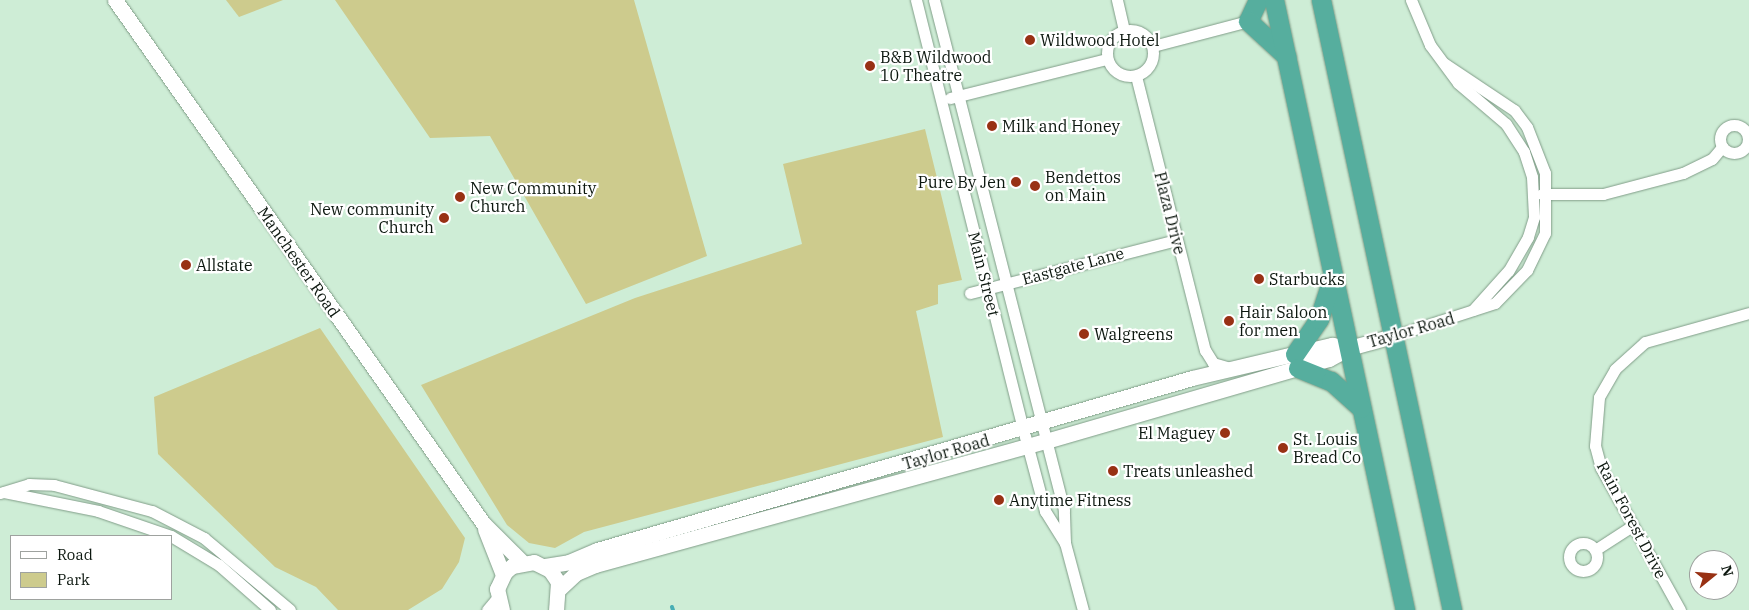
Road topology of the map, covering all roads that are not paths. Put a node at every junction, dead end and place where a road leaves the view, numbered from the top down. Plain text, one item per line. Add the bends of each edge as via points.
1 (115, 0) edge
2 (916, 0) edge
3 (934, 0) edge
4 (1117, 0) edge
5 (1258, 0) edge
6 (1274, 0) edge
7 (1321, 0) edge
8 (1411, 0) edge
9 (1248, 21) junction
10 (1124, 30) junction
11 (1153, 46) junction
12 (1286, 56) junction
13 (1107, 59) junction
14 (1444, 64) junction
15 (1136, 76) junction
16 (957, 96) junction
17 (941, 101) junction
18 (1722, 147) dead end
19 (1548, 193) junction
20 (1535, 196) junction
21 (1176, 240) junction
22 (1333, 275) junction
23 (1003, 284) junction
24 (988, 288) junction
25 (970, 293) dead end
26 (1473, 310) junction
27 (1749, 313) edge
28 (1393, 336) junction
29 (1349, 348) junction
30 (1205, 350) junction
31 (1297, 361) junction
32 (1233, 368) junction
33 (1190, 379) junction
34 (1362, 408) junction
35 (1041, 425) junction
36 (1023, 430) junction
37 (1046, 441) junction
38 (1027, 446) junction
39 (2, 492) edge
40 (483, 523) junction
41 (1632, 526) junction
42 (168, 535) edge
43 (172, 537) edge
44 (1065, 543) junction
45 (1595, 550) dead end
46 (522, 562) junction
47 (544, 566) junction
48 (503, 575) junction
49 (560, 588) junction
50 (495, 606) edge
51 (557, 609) edge
52 (270, 610) edge
53 (290, 610) edge
54 (1083, 610) edge
55 (1405, 610) edge
56 (1452, 610) edge
57 (1680, 610) edge

1 - 40 street, Manchester Road
2 - 17 street, Main Street
3 - 16 street, Main Street
4 - 10 street
5 - 9 highway
6 - 12 highway
7 - 28 highway
8 - 14 street, Taylor Road via 1418,24
9 - 11 street
9 - 12 highway
10 - 11 street via 1141,32
10 - 13 street via 1110,41
11 - 15 street via 1151,65
12 - 22 highway
13 - 15 street via 1121,75
13 - 16 street
14 - 19 street, Taylor Road via 1514,110 1537,146
14 - 20 street, Taylor Road via 1458,83 1516,137
15 - 21 street, Plaza Drive
16 - 17 street
16 - 23 street, Main Street
17 - 24 street, Main Street
18 - 19 street via 1712,159 1674,176 1603,194
19 - 20 street
19 - 26 street, Taylor Road via 1545,234 1528,270 1495,303
20 - 26 street, Taylor Road via 1534,217 1520,253
21 - 23 street, Eastgate Lane
21 - 30 street, Plaza Drive
22 - 29 highway
22 - 31 highway via 1320,319
23 - 24 street, Eastgate Lane
23 - 35 street, Main Street
24 - 25 street, Eastgate Lane
24 - 36 street, Main Street
26 - 28 street, Taylor Road
27 - 41 street, Rain Forest Drive via 1645,342 1606,383 1596,412 1595,446 1601,468
28 - 29 street, Taylor Road
28 - 56 highway
29 - 31 street, Taylor Road via 1334,358
29 - 34 highway
30 - 32 street via 1213,363
30 - 33 street via 1201,367
31 - 32 street, Taylor Road
31 - 34 highway via 1331,381
31 - 37 street, Taylor Road
32 - 33 street, Taylor Road
33 - 35 street, Taylor Road
34 - 55 highway
35 - 36 street, Taylor Road
35 - 37 street, Main Street
36 - 38 street, Main Street
36 - 47 street, Taylor Road
37 - 38 street, Taylor Road
37 - 44 street, Main Street via 1064,510
38 - 44 street, Main Street via 1045,511
38 - 49 street, Taylor Road via 595,565 576,573
39 - 42 street via 29,501 98,511
39 - 53 street via 29,484 54,485 152,511 204,538
40 - 46 street, Manchester Road
40 - 48 street, Manchester Road
41 - 45 street
41 - 57 street, Rain Forest Drive
43 - 52 street via 219,565
44 - 54 street, Main Street
46 - 47 street
46 - 48 street
47 - 49 street
48 - 50 street
49 - 51 street

